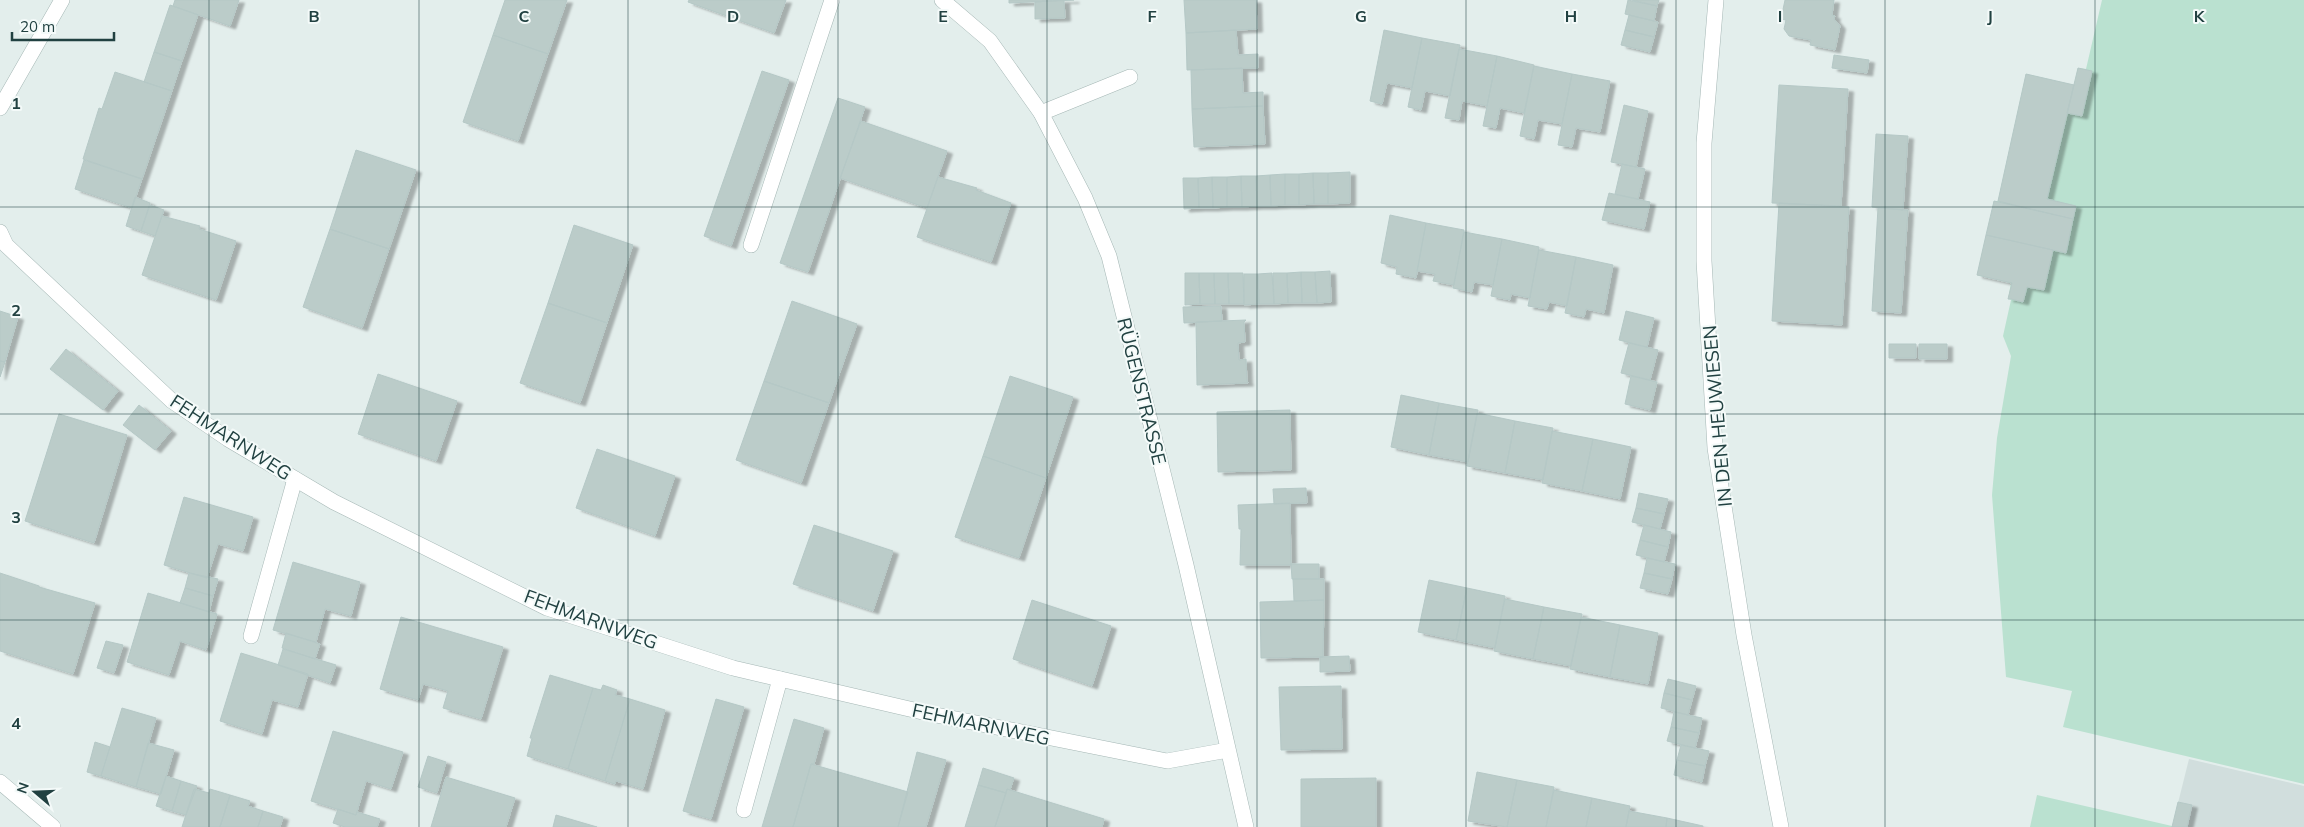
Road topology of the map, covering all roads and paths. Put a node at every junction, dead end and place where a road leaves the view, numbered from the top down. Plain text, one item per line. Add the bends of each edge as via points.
1 (62, 0) edge
2 (832, 0) edge
3 (942, 0) edge
4 (1716, 0) edge
5 (1130, 77) dead end
6 (0, 108) edge
7 (1041, 113) junction
8 (0, 232) edge
9 (752, 245) dead end
10 (295, 478) junction
11 (251, 636) dead end
12 (780, 679) junction
13 (1228, 750) junction
14 (0, 782) edge
15 (744, 810) dead end
16 (53, 827) edge
17 (1246, 827) edge
18 (1781, 827) edge

1 - 6 street
2 - 9 street
3 - 7 street, RÜGENSTRASSE via 990,41
4 - 18 street, IN DEN HEUWIESEN via 1704,143 1704,261 1715,439 1744,635
5 - 7 street
7 - 13 street, RÜGENSTRASSE via 1085,198 1109,256
8 - 10 street, FEHMARNWEG via 6,245 172,401
10 - 11 street
10 - 12 street, FEHMARNWEG via 334,502 547,608 733,668
12 - 13 street, FEHMARNWEG via 931,714 1168,761
12 - 15 street
13 - 17 street, RÜGENSTRASSE
14 - 16 street

